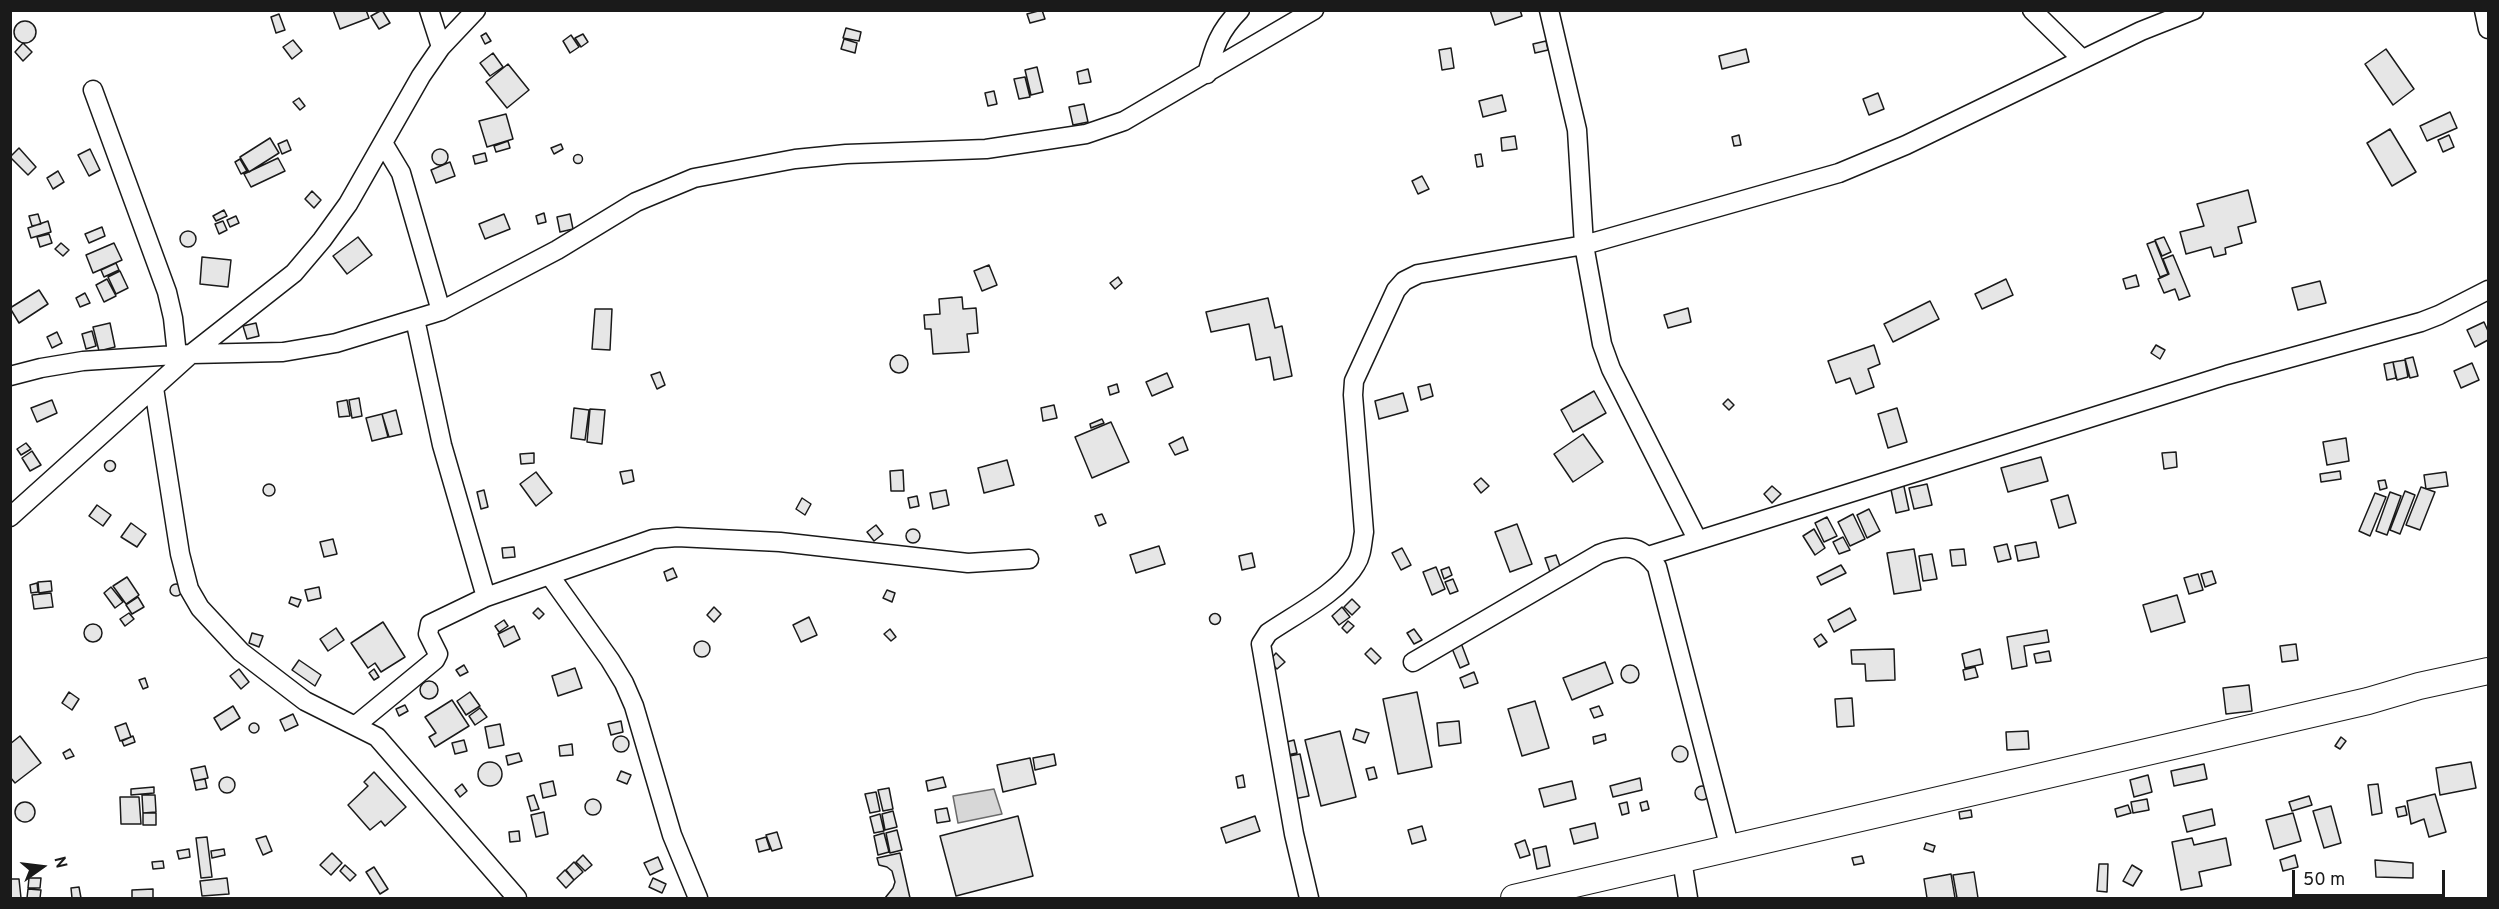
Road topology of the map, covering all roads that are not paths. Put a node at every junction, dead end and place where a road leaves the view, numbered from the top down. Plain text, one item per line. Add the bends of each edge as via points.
1 (429, 10) edge
2 (476, 10) edge
3 (1240, 10) edge
4 (1314, 10) edge
5 (1549, 10) edge
6 (2032, 10) edge
7 (2194, 10) edge
8 (2484, 10) edge
9 (2488, 29) edge
10 (441, 47) junction
11 (2082, 59) junction
12 (1207, 74) junction
13 (93, 90) dead end
14 (383, 143) junction
15 (1584, 245) junction
16 (2488, 290) edge
17 (441, 311) junction
18 (416, 319) junction
19 (184, 354) junction
20 (10, 376) edge
21 (154, 388) junction
22 (10, 517) edge
23 (1697, 539) junction
24 (1648, 556) junction
25 (1029, 559) dead end
26 (550, 576) junction
27 (486, 597) junction
28 (1413, 662) dead end
29 (2488, 671) edge
30 (356, 725) junction
31 (1730, 849) junction
32 (1682, 860) junction
33 (511, 897) edge
34 (698, 898) edge
35 (1309, 898) edge
36 (1514, 898) edge
37 (1688, 898) edge

1 - 10 street
2 - 10 street
3 - 12 street via 1215,44
4 - 12 street
5 - 15 street via 1577,130
6 - 11 street
7 - 11 street
8 - 9 street
10 - 14 street
11 - 15 street via 1906,145 1839,173
12 - 17 street via 1124,122 1086,134 986,149 795,159 694,178 636,202 557,250
13 - 19 street via 167,291
14 - 17 street via 401,173
14 - 19 street via 348,204 294,273
15 - 23 street via 1602,344 1611,369
15 - 35 street via 1418,274 1404,281 1396,290 1354,381 1364,532 1361,551 1356,564 1338,585 1268,633 1262,644 1294,834
16 - 23 street via 2421,322 2227,375
17 - 18 street
18 - 19 street via 309,349
18 - 27 street via 442,445
19 - 20 street via 83,361
19 - 21 street
21 - 22 street
21 - 30 street via 189,589 241,652 305,701
23 - 24 street
24 - 28 street via 1632,548 1616,547 1599,554
24 - 31 street via 1657,567
25 - 26 street via 958,562 780,542 677,537 652,539
26 - 27 street
26 - 34 street via 624,683 672,835
27 - 30 street via 430,624 428,634 438,654 435,660
29 - 31 main road
30 - 33 street via 389,749
31 - 32 main road
32 - 36 main road
32 - 37 street

